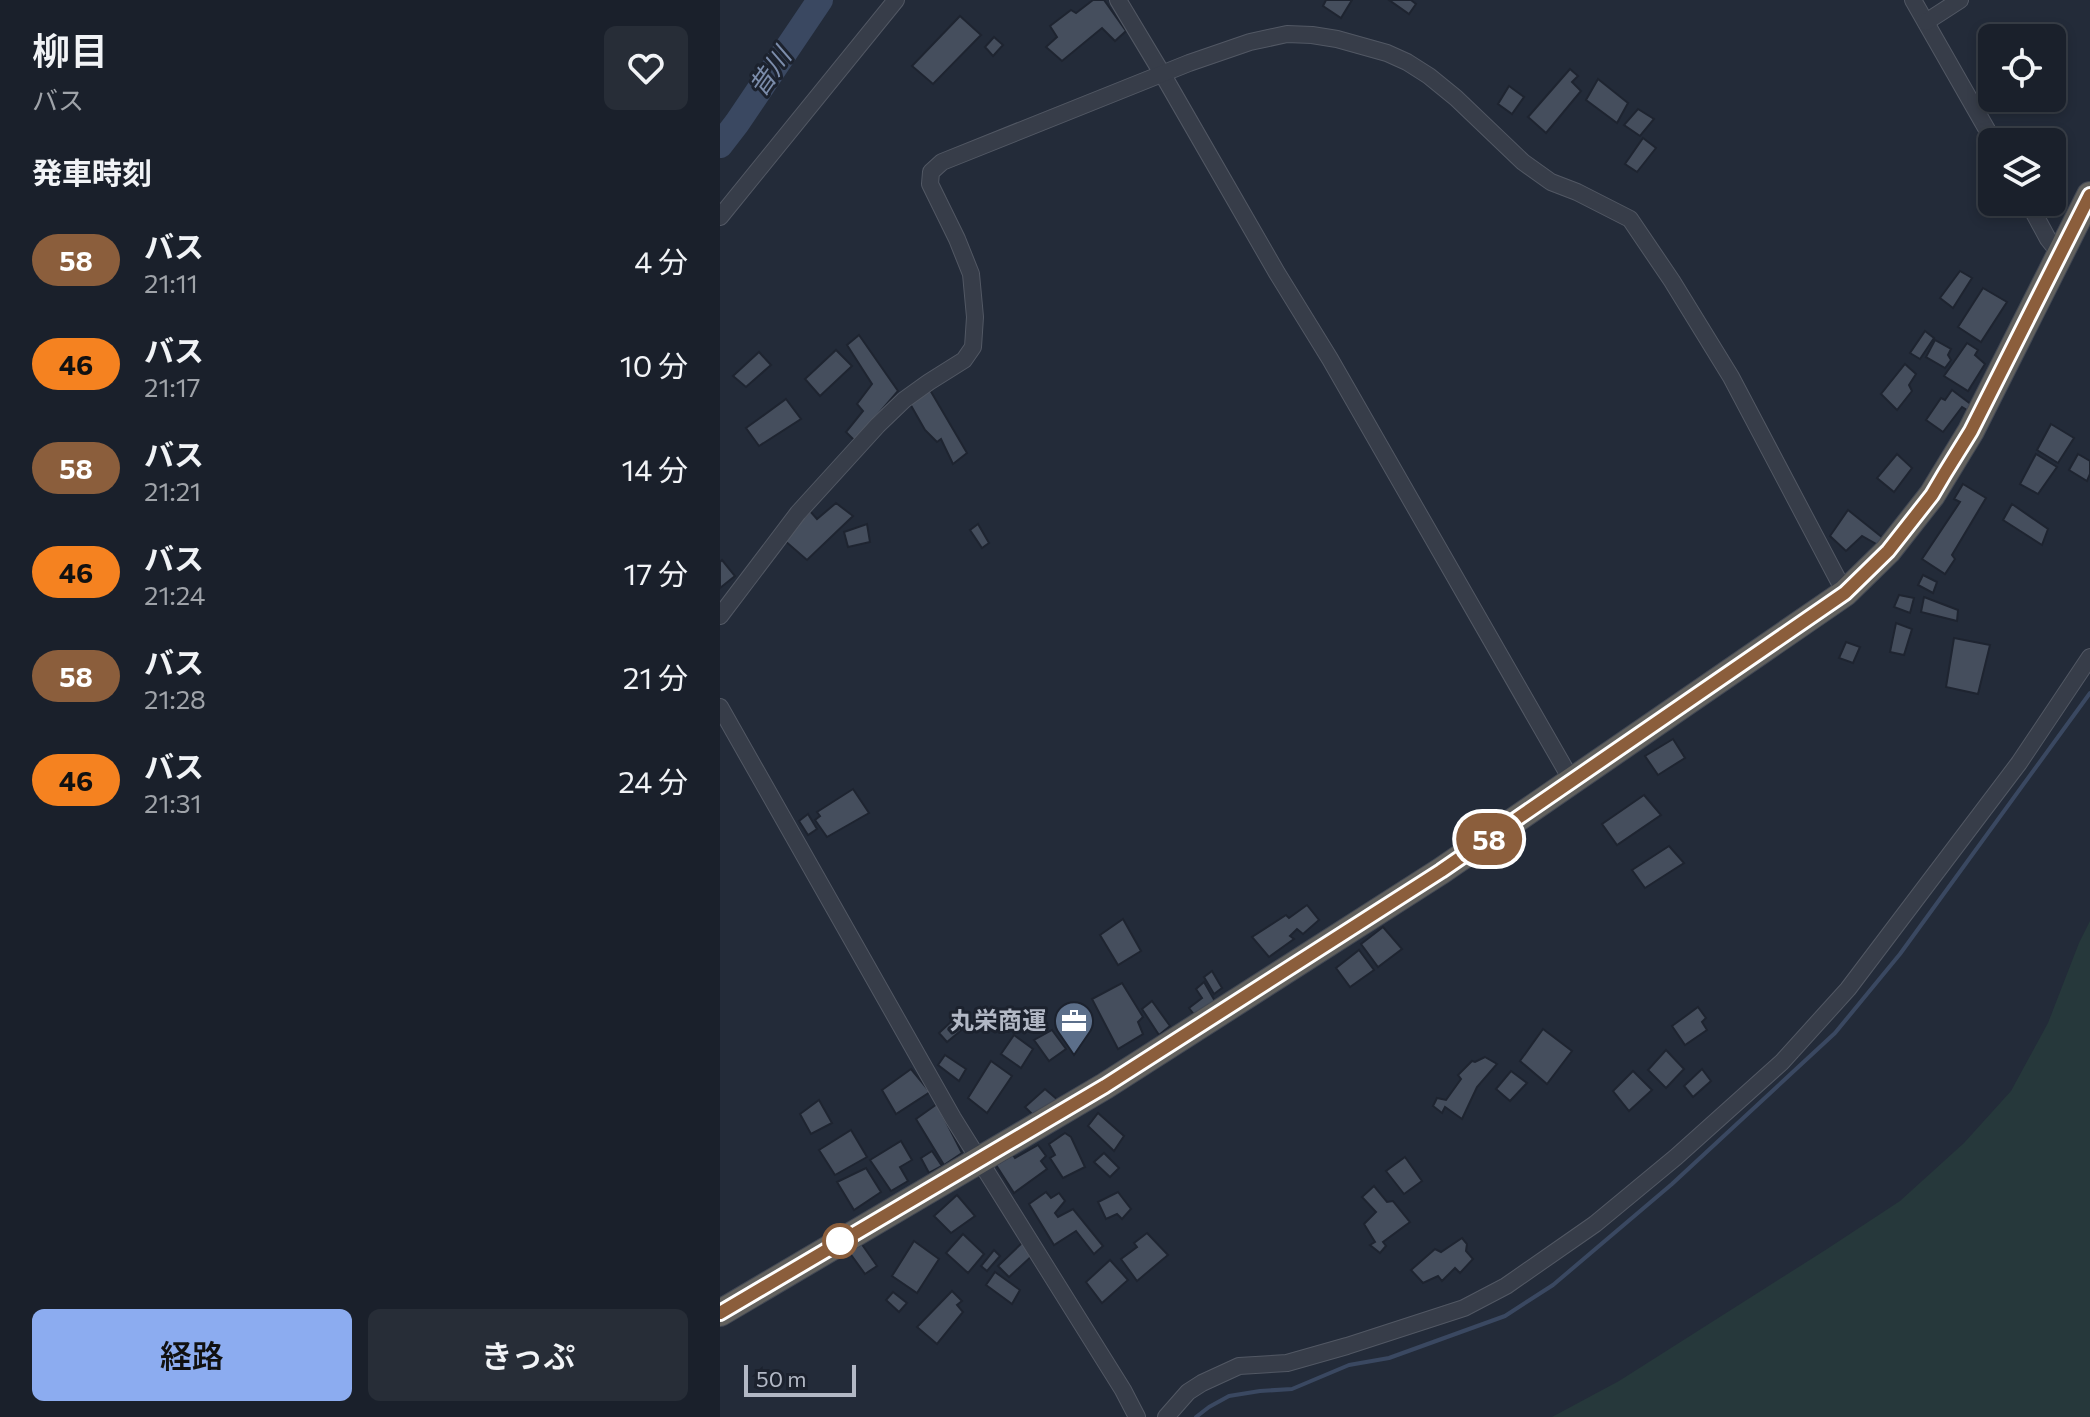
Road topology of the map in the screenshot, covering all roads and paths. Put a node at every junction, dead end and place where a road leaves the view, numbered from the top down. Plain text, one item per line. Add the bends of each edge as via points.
1 (896, 0) edge
2 (1118, 0) edge
3 (1913, 0) edge
4 (1960, 0) edge
5 (1926, 22) junction
6 (1163, 75) junction
7 (1986, 128) edge
8 (2090, 195) edge
9 (2036, 216) edge
10 (720, 217) edge
11 (2060, 254) junction
12 (1845, 593) junction
13 (720, 616) edge
14 (2090, 657) edge
15 (720, 707) edge
16 (1572, 781) junction
17 (980, 1158) junction
18 (720, 1313) edge
19 (1137, 1417) edge
20 (1166, 1417) edge

1 - 10 street
2 - 6 street
3 - 5 street
4 - 5 street
5 - 7 street
6 - 12 street via 1212,54 1287,34 1337,39 1387,53 1429,76 1551,182 1630,219 1731,377
6 - 13 street via 935,167 930,184 971,274 973,347 964,360 904,400 878,425 798,513
6 - 16 street
8 - 11 highway
9 - 11 street
11 - 12 highway via 1971,431 1932,495 1888,551
12 - 16 highway
14 - 20 street via 2019,763 1848,989 1782,1062 1595,1224 1506,1286 1464,1308 1287,1363 1239,1366 1188,1392
15 - 17 street
16 - 17 highway via 1105,1086
17 - 18 highway
17 - 19 street

